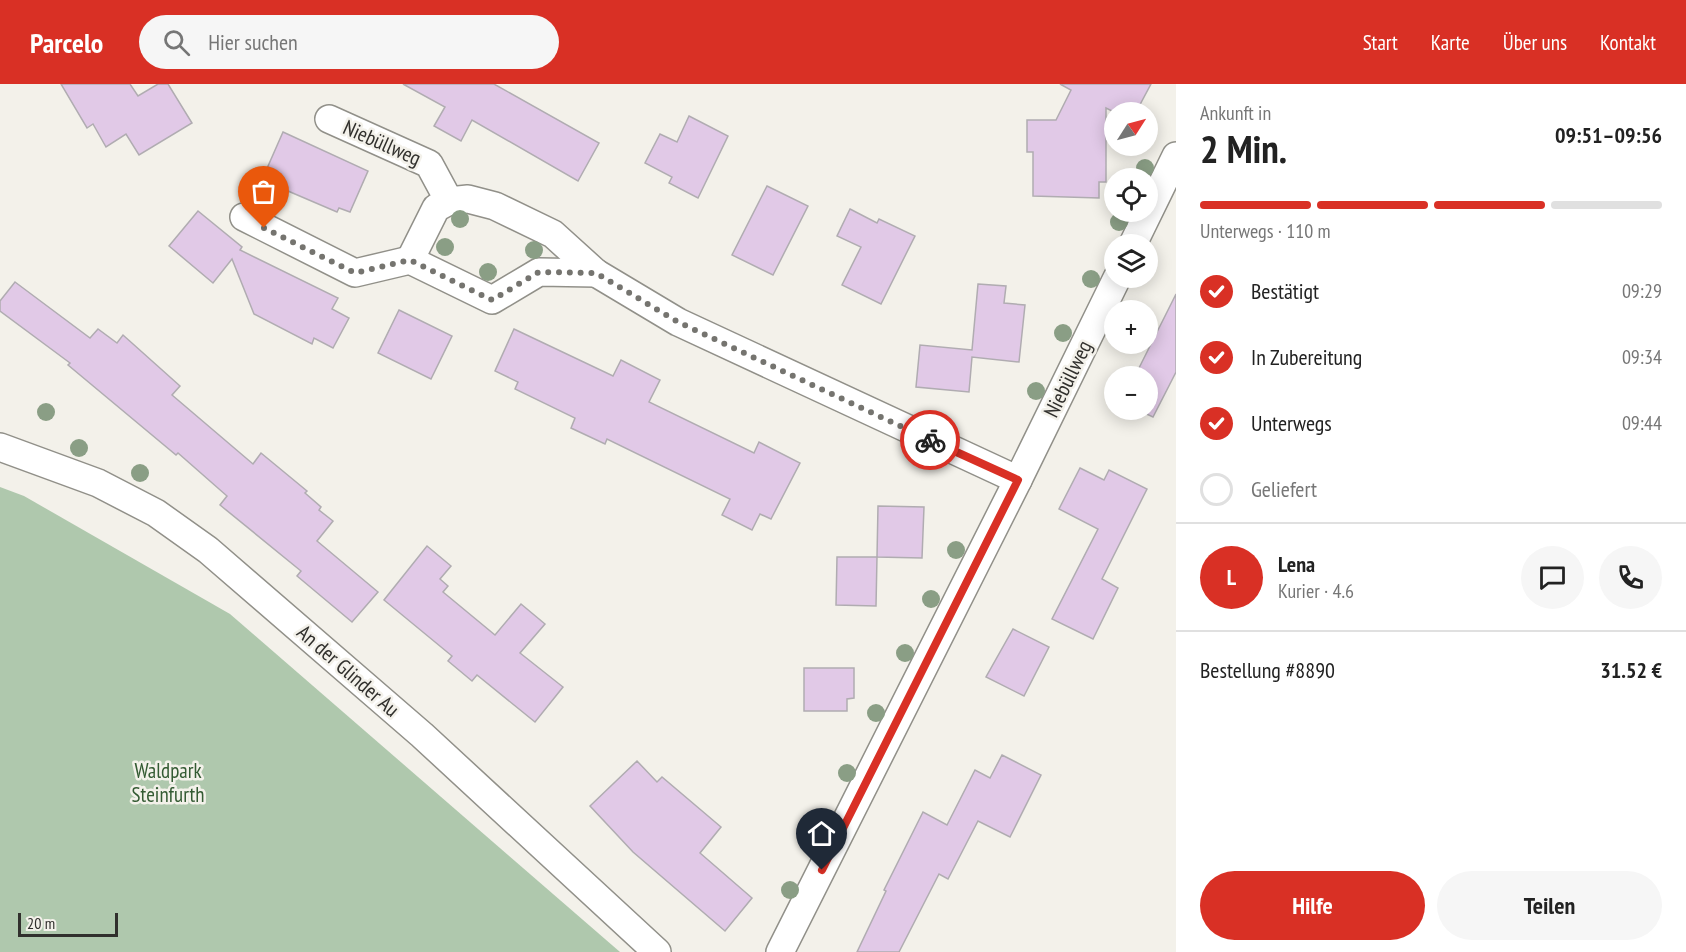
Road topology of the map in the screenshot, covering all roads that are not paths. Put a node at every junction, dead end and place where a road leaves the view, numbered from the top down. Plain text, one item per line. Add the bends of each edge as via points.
1 (329, 119) dead end
2 (1176, 156) edge
3 (449, 201) junction
4 (244, 217) dead end
5 (1138, 234) edge
6 (410, 260) junction
7 (596, 273) junction
8 (1112, 288) edge
9 (0, 447) edge
10 (1018, 480) junction
11 (657, 952) edge
12 (780, 952) edge

1 - 3 street, Niebüllweg via 429,164
2 - 5 street
3 - 6 street via 436,208
3 - 7 street via 468,199 495,206 553,234
4 - 6 street via 355,273
6 - 7 street via 492,300 539,272
7 - 10 street via 678,322
8 - 10 street, Niebüllweg
9 - 11 street, An der Glinder Au via 107,488 156,513 208,550 422,735
10 - 12 street, Niebüllweg

